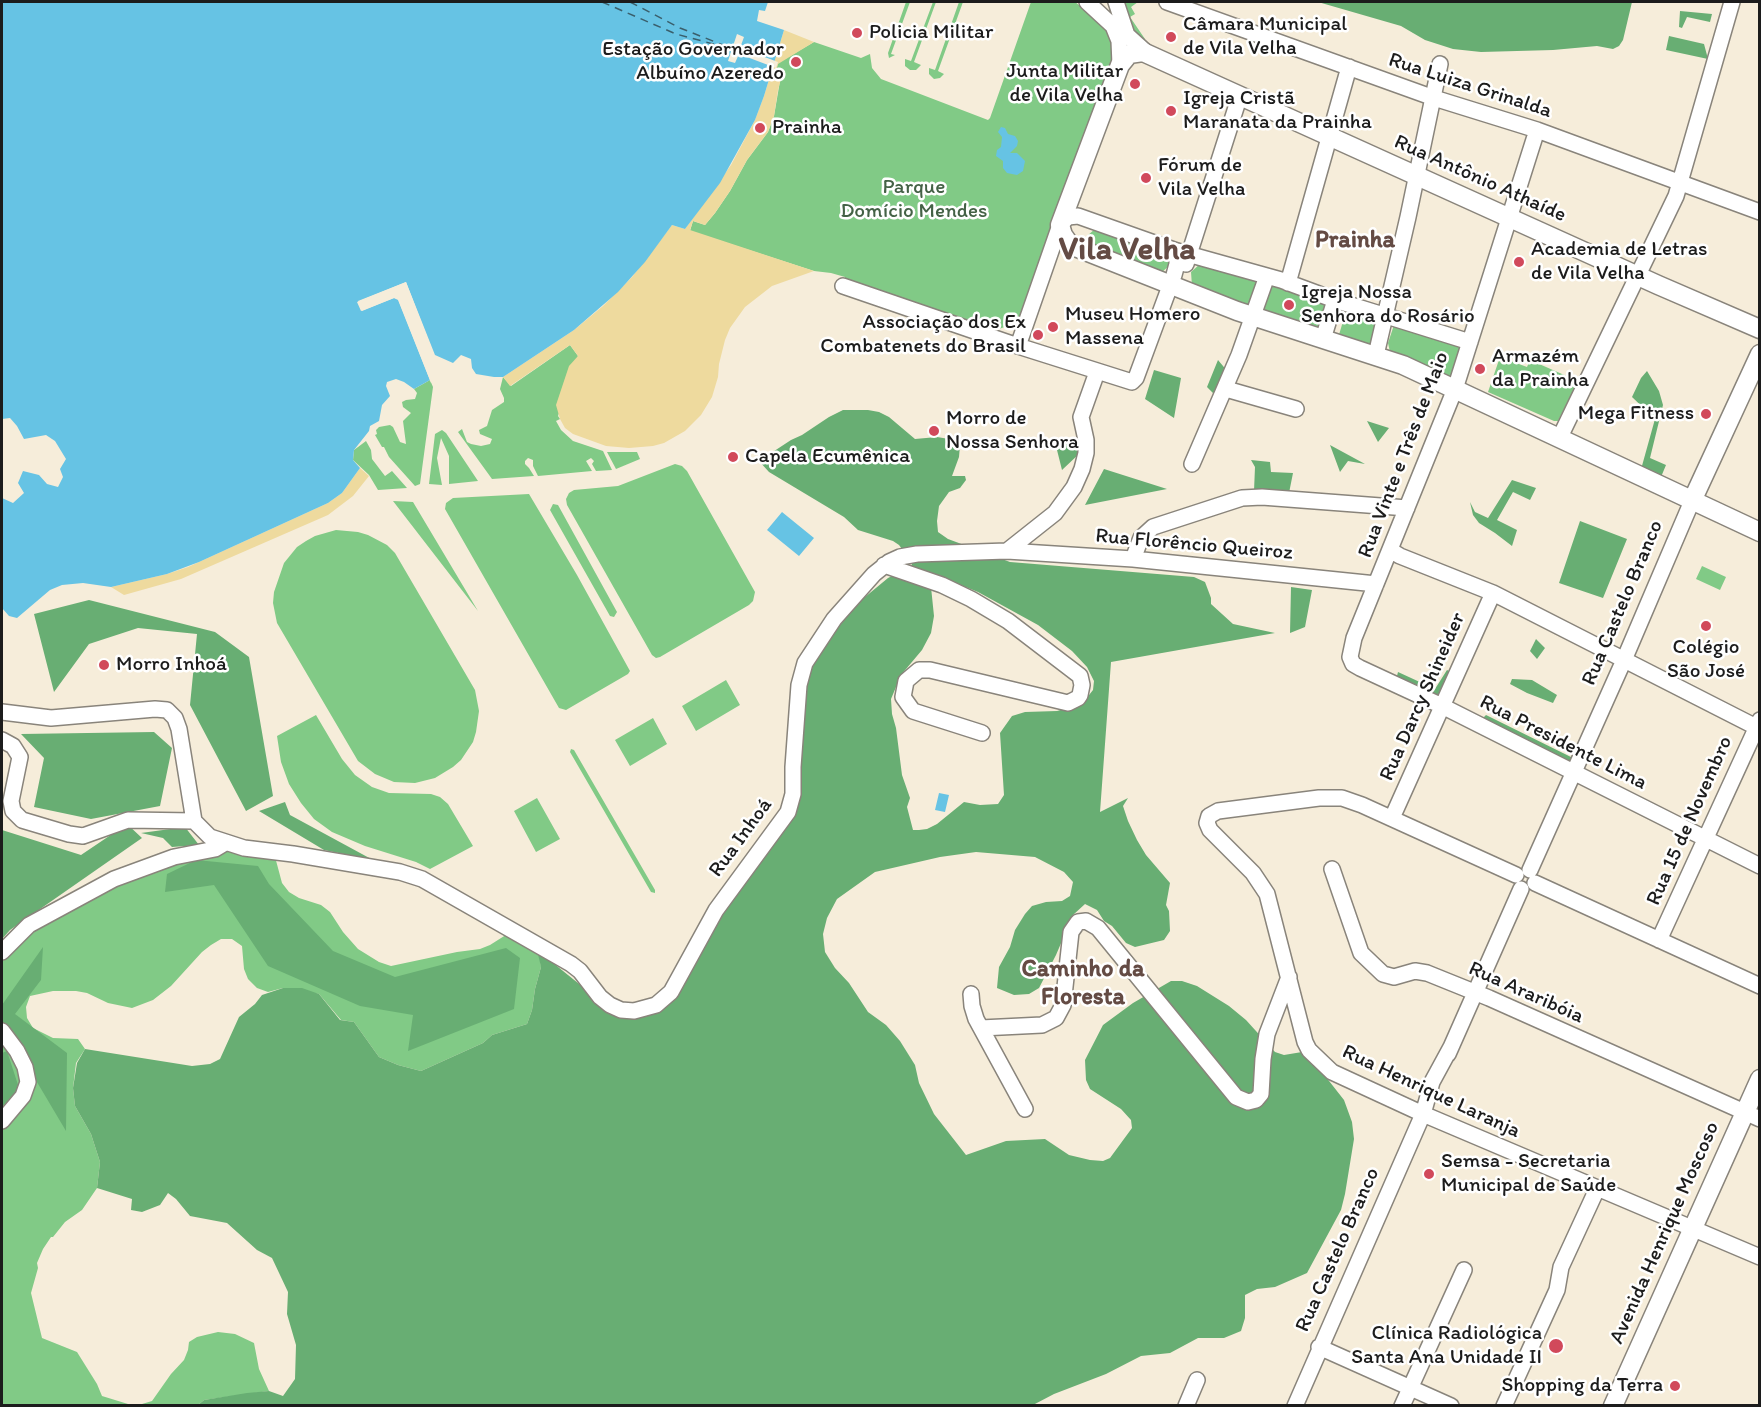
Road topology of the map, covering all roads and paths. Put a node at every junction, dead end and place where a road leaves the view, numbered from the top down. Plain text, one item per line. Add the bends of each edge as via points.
1 (1116, 2) edge
2 (1167, 2) edge
3 (1732, 2) edge
4 (1094, 6) edge
5 (1148, 54) junction
6 (1440, 64) dead end
7 (1120, 65) junction
8 (1349, 67) junction
9 (1240, 95) junction
10 (1434, 98) junction
11 (1537, 130) junction
12 (1330, 136) junction
13 (1416, 175) junction
14 (1680, 183) junction
15 (1760, 212) edge
16 (1078, 216) junction
17 (1509, 217) junction
18 (1060, 225) junction
19 (1070, 245) junction
20 (1050, 253) junction
21 (1182, 253) junction
22 (1267, 276) junction
23 (1639, 276) junction
24 (1288, 283) junction
25 (843, 286) dead end
26 (1178, 289) junction
27 (1335, 300) junction
28 (1386, 315) junction
29 (1253, 317) junction
30 (1760, 329) edge
31 (1323, 339) junction
32 (1470, 342) junction
33 (1018, 346) junction
34 (1760, 354) edge
35 (1376, 355) junction
36 (1097, 372) junction
37 (1226, 389) junction
38 (1455, 389) junction
39 (1296, 409) dead end
40 (1560, 437) junction
41 (1192, 465) dead end
42 (1692, 501) junction
43 (1407, 508) junction
44 (1760, 532) edge
45 (1390, 550) junction
46 (1007, 551) junction
47 (1134, 559) junction
48 (884, 565) junction
49 (1376, 584) junction
50 (1493, 594) junction
51 (1350, 657) joint
52 (1624, 660) junction
53 (1442, 706) junction
54 (2, 712) edge
55 (1758, 726) edge
56 (982, 733) dead end
57 (2, 740) edge
58 (1574, 772) junction
59 (1392, 819) junction
60 (194, 821) junction
61 (1706, 839) junction
62 (225, 843) junction
63 (1760, 866) edge
64 (1332, 869) dead end
65 (1526, 879) junction
66 (1659, 940) junction
67 (2, 952) edge
68 (1289, 977) junction
69 (1760, 986) edge
70 (1475, 993) junction
71 (971, 994) dead end
72 (981, 1028) junction
73 (2, 1031) edge
74 (1760, 1079) edge
75 (1025, 1109) dead end
76 (1423, 1114) junction
77 (1752, 1116) edge
78 (2, 1121) edge
79 (1597, 1189) junction
80 (1692, 1229) junction
81 (1760, 1257) edge
82 (1464, 1270) dead end
83 (1319, 1347) junction
84 (1197, 1380) dead end
85 (1411, 1388) junction
86 (1186, 1406) edge
87 (1295, 1406) edge
88 (1402, 1406) edge
89 (1450, 1406) edge
90 (1504, 1406) edge
91 (1613, 1406) edge

1 - 4 street via 1109,11
1 - 5 street via 1127,35
2 - 8 street, Rua Luiza Grinalda
3 - 14 street
4 - 7 street via 1119,38
5 - 7 main road via 1134,52
5 - 9 main road, Rua Antônio Athaíde
6 - 10 street
7 - 18 main road
8 - 10 street, Rua Luiza Grinalda
8 - 12 street
9 - 12 main road, Rua Antônio Athaíde
9 - 21 street
10 - 11 street, Rua Luiza Grinalda
10 - 13 street
11 - 14 street, Rua Luiza Grinalda
11 - 17 street, Rua Vinte e Três de Maio
12 - 13 main road, Rua Antônio Athaíde
12 - 24 street
13 - 17 main road, Rua Antônio Athaíde
13 - 28 street
14 - 15 street, Rua Luiza Grinalda
14 - 23 street
16 - 18 street via 1068,217
16 - 19 main road via 1070,229
16 - 21 street
17 - 23 main road, Rua Antônio Athaíde
17 - 32 street, Rua Vinte e Três de Maio
18 - 19 main road
18 - 20 street
19 - 20 street
19 - 26 main road
20 - 33 street
21 - 22 street
21 - 26 street via 1183,277
22 - 24 street
22 - 29 street
23 - 30 main road, Rua Antônio Athaíde
23 - 40 street
24 - 27 street
25 - 33 street
26 - 29 main road
26 - 36 street via 1136,378 1132,382
27 - 28 street
27 - 31 street
28 - 32 street
28 - 35 street
29 - 31 main road
29 - 37 street
31 - 35 main road
32 - 38 street, Rua Vinte e Três de Maio
33 - 36 street
34 - 42 main road, Rua Castelo Branco
35 - 38 main road
36 - 46 street via 1081,417 1086,453 1074,487 1055,513
37 - 39 street
37 - 41 street
38 - 40 main road
38 - 43 street, Rua Vinte e Três de Maio
40 - 42 main road
42 - 44 main road
42 - 52 street, Rua Castelo Branco
43 - 45 street, Rua Vinte e Três de Maio
43 - 47 street via 1242,498 1153,527 1141,538
45 - 49 street, Rua Vinte e Três de Maio
45 - 50 street
46 - 47 street, Rua Florêncio Queiroz
46 - 48 street, Rua Inhoá via 908,555
47 - 49 street, Rua Florêncio Queiroz
48 - 56 street via 971,599 1008,621 1080,676 1080,695 1068,703 930,670 914,673 906,681 903,697 913,711
48 - 62 street, Rua Inhoá via 834,619 805,663 799,685 793,794 788,812 716,910 670,992 650,1007 633,1011 615,1008 571,964 422,879
49 - 51 street, Rua Vinte e Três de Maio
50 - 52 street
50 - 53 street, Rua Darcy Shineider
51 - 53 street, Rua Presidente Lima via 1360,668
52 - 55 street
52 - 58 street, Rua Castelo Branco
53 - 58 street, Rua Presidente Lima
53 - 59 street, Rua Darcy Shineider
54 - 60 street via 51,718 167,710 179,729
55 - 61 street, Rua 15 de Novembro
57 - 60 street via 16,749 20,757 11,801 13,811 22,820 83,836 128,820
58 - 61 street, Rua Presidente Lima
58 - 65 street, Rua Castelo Branco
59 - 65 street
59 - 68 street via 1352,801 1327,797 1218,811 1208,819 1210,831 1253,873 1267,894
60 - 62 street via 204,833
61 - 63 street, Rua Presidente Lima
61 - 66 street, Rua 15 de Novembro
62 - 67 street via 114,879 29,925
64 - 70 street, Rua Araribóia via 1361,953 1383,974 1394,977 1423,971
65 - 66 street
65 - 70 street, Rua Castelo Branco
66 - 69 street
68 - 72 street via 1268,1034 1261,1094 1248,1102 1236,1097 1098,928 1086,921 1078,922 1071,932 1063,1005 1056,1018 1042,1025
68 - 76 street, Rua Henrique Laranja via 1309,1050 1337,1075
70 - 76 street, Rua Castelo Branco via 1451,1047 1438,1092
70 - 77 street, Rua Araribóia
71 - 72 street
72 - 75 street
73 - 78 street via 17,1050 28,1082 23,1096
74 - 77 main road, Avenida Henrique Moscoso
76 - 79 street, Rua Henrique Laranja
76 - 83 street, Rua Castelo Branco
77 - 80 main road, Avenida Henrique Moscoso
79 - 80 street, Rua Henrique Laranja
79 - 90 street via 1562,1267 1557,1290
80 - 81 street, Rua Henrique Laranja
80 - 91 main road, Avenida Henrique Moscoso
82 - 85 street
83 - 85 street
83 - 87 street, Rua Castelo Branco
84 - 86 street
85 - 88 street
85 - 89 street

